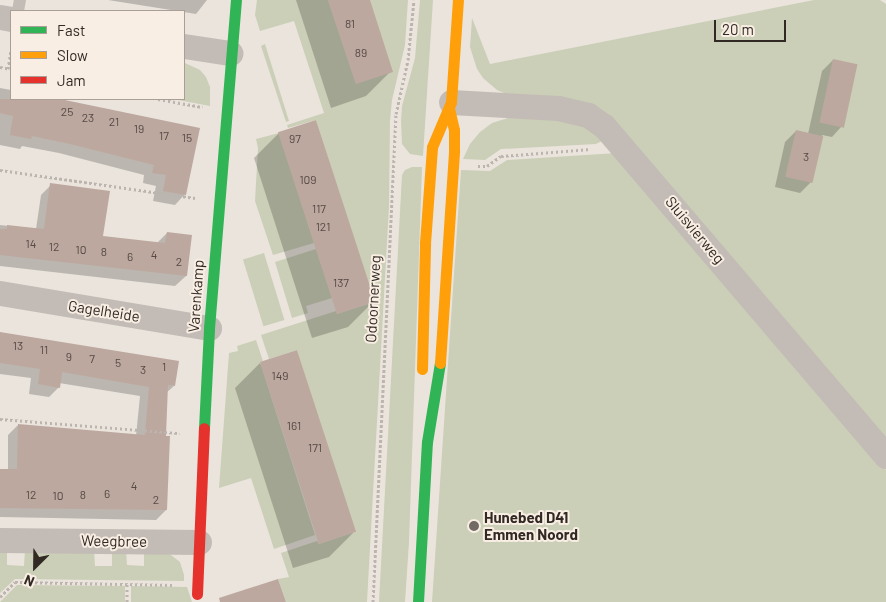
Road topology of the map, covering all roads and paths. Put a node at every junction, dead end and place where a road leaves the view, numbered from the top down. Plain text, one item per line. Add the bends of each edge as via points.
1 (236, 0) edge
2 (414, 0) edge
3 (458, 0) edge
4 (185, 46) edge
5 (230, 53) junction
6 (0, 67) edge
7 (9, 69) edge
8 (163, 100) edge
9 (450, 105) junction
10 (225, 112) junction
11 (620, 143) junction
12 (453, 165) junction
13 (0, 170) edge
14 (219, 200) junction
15 (0, 294) edge
16 (209, 328) junction
17 (421, 380) dead end
18 (423, 398) dead end
19 (0, 419) edge
20 (204, 436) junction
21 (427, 442) junction
22 (886, 456) edge
23 (0, 540) edge
24 (199, 542) junction
25 (127, 584) junction
26 (197, 590) joint
27 (0, 597) edge
28 (127, 602) edge
29 (373, 602) edge
30 (418, 602) edge

1 - 5 main road, Varenkamp
2 - 29 path, Odoornerweg via 408,60 396,114
3 - 9 main road
4 - 5 street
5 - 10 main road, Varenkamp
6 - 7 path
8 - 10 path
9 - 11 street, Sluisvierweg via 558,108 588,115
9 - 12 main road via 454,130
9 - 17 main road via 432,147 424,243
10 - 14 main road, Varenkamp
11 - 12 path via 608,148 501,156 487,166
11 - 22 street, Sluisvierweg
12 - 21 main road via 439,380
13 - 14 path
14 - 16 main road, Varenkamp
15 - 16 street, Gagelheide
16 - 20 main road, Varenkamp
18 - 21 main road
19 - 20 path
20 - 24 main road, Varenkamp
21 - 30 main road
23 - 24 street, Weegbree
24 - 26 main road, Varenkamp
25 - 26 path
25 - 27 path via 15,582
25 - 28 path

